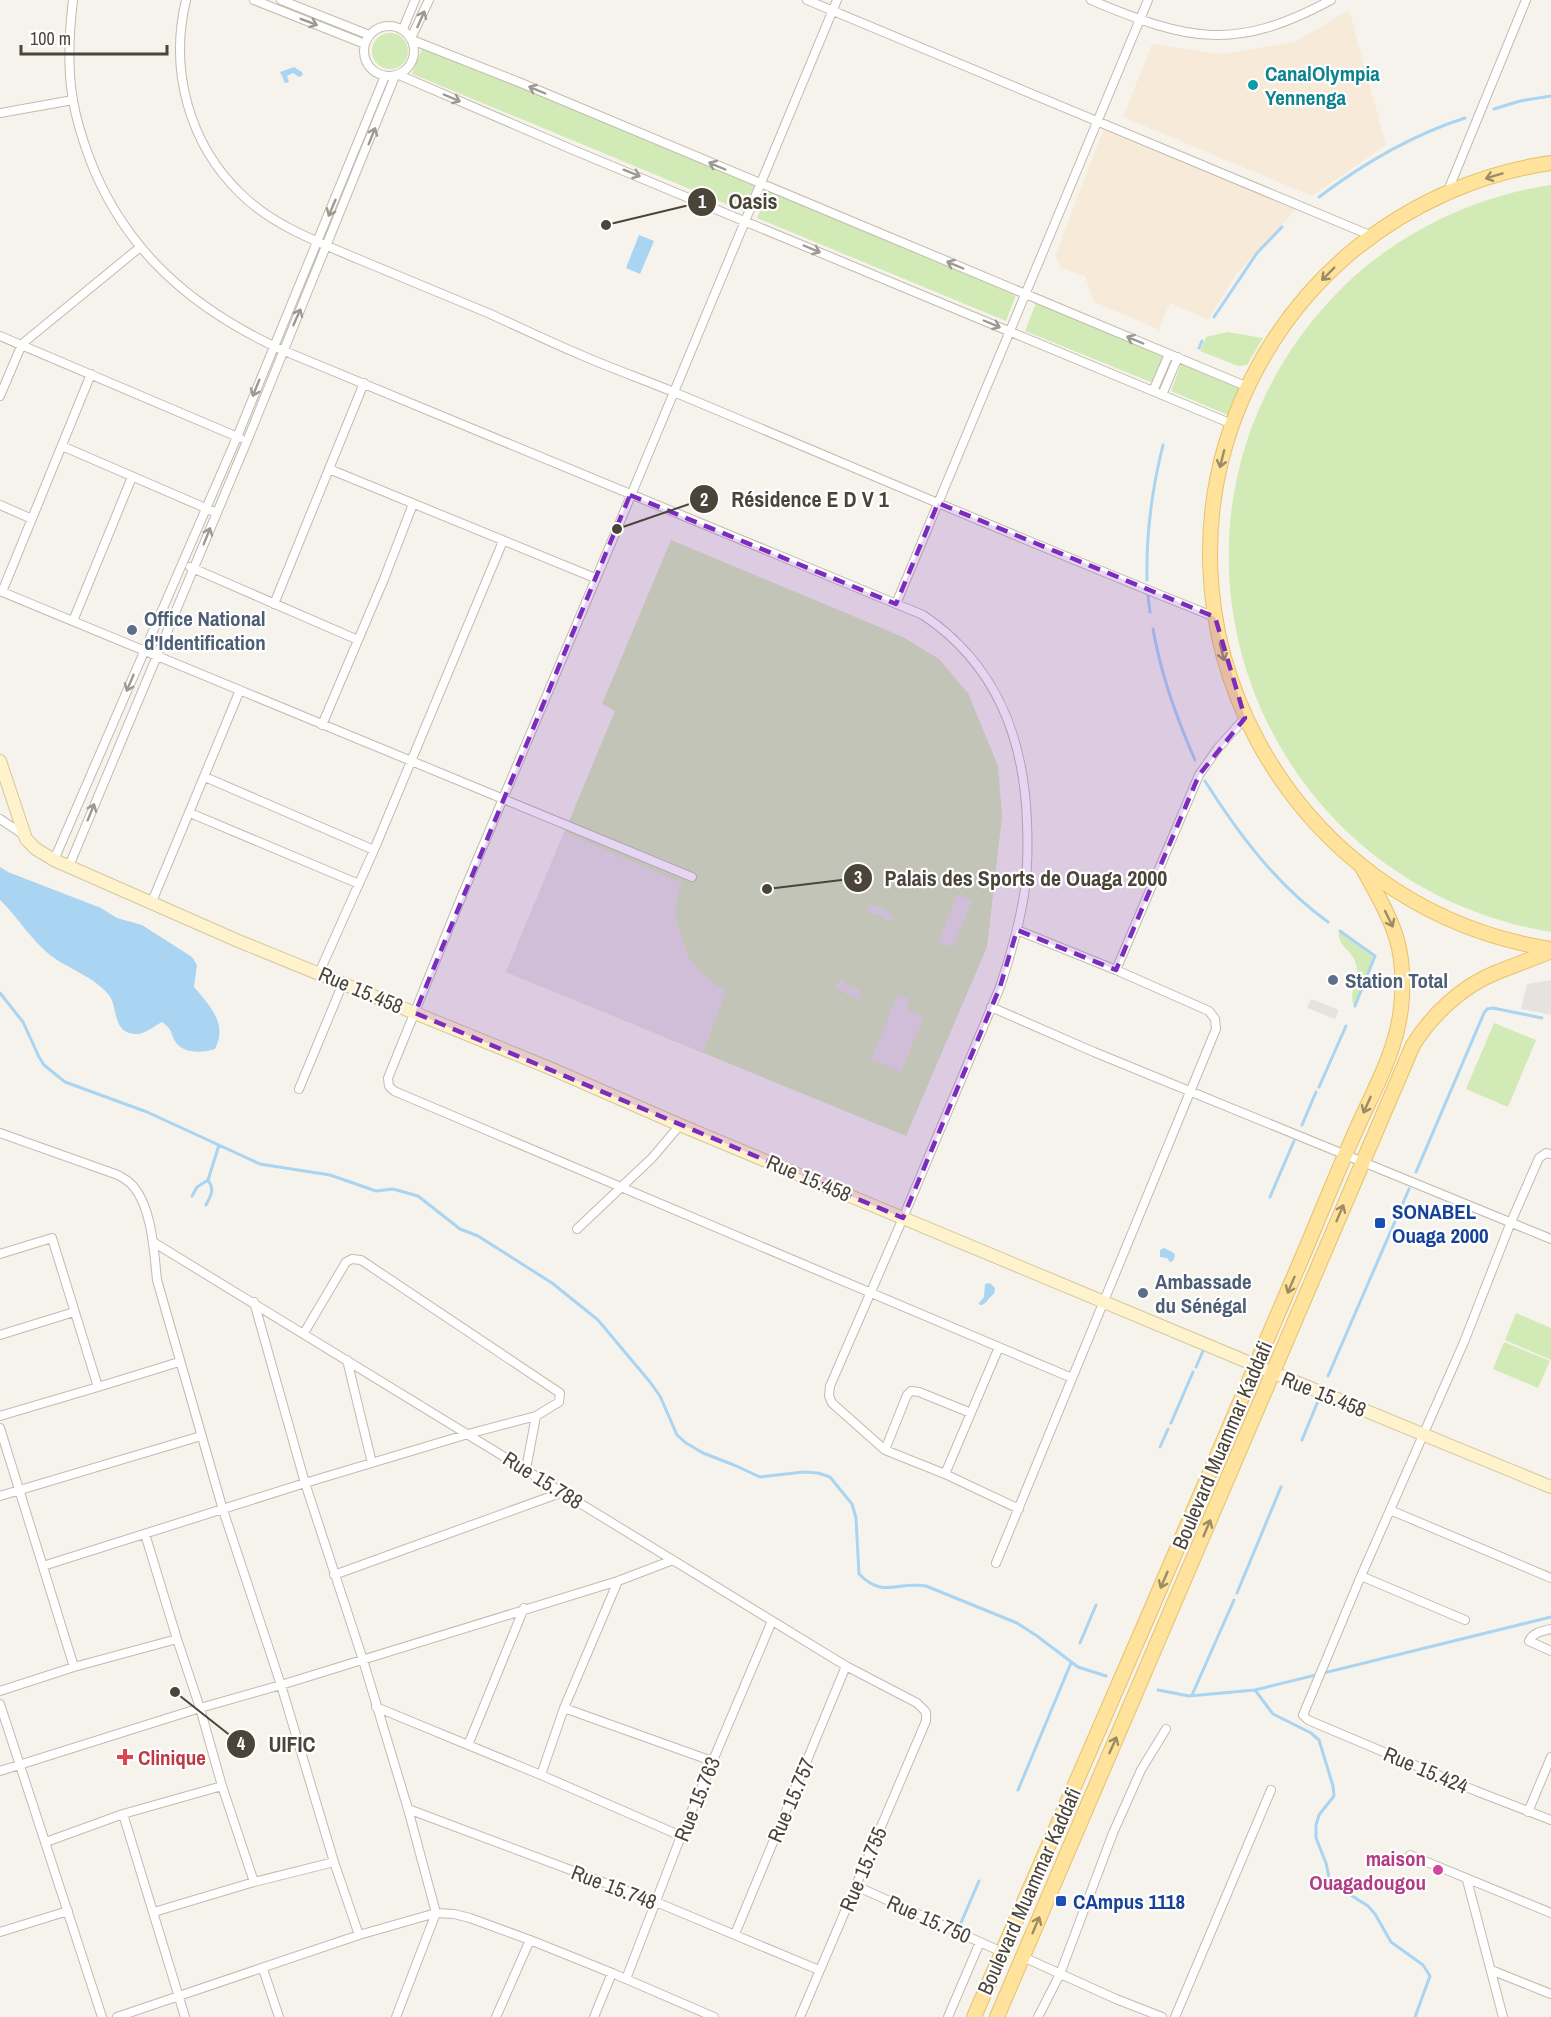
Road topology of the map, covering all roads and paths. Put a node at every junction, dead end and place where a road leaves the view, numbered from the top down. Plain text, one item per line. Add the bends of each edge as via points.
1 (73, 0) edge
2 (186, 0) edge
3 (254, 0) edge
4 (281, 0) edge
5 (416, 0) edge
6 (429, 0) edge
7 (807, 0) edge
8 (837, 0) edge
9 (1091, 0) edge
10 (1148, 0) edge
11 (1331, 0) edge
12 (1526, 0) edge
13 (832, 10) junction
14 (1140, 20) junction
15 (403, 29) junction
16 (369, 35) junction
17 (412, 39) junction
18 (365, 44) junction
19 (393, 75) junction
20 (73, 100) junction
21 (0, 113) edge
22 (1098, 121) junction
23 (1551, 164) edge
24 (760, 183) junction
25 (1446, 193) junction
26 (744, 221) junction
27 (1372, 236) junction
28 (318, 242) junction
29 (327, 246) junction
30 (139, 248) junction
31 (1025, 294) junction
32 (1010, 332) junction
33 (0, 336) edge
34 (22, 344) junction
35 (273, 346) junction
36 (282, 350) junction
37 (1174, 356) junction
38 (91, 374) junction
39 (364, 383) junction
40 (1248, 387) junction
41 (1153, 391) junction
42 (673, 392) junction
43 (1162, 395) junction
44 (0, 396) edge
45 (1232, 424) junction
46 (237, 436) junction
47 (247, 441) junction
48 (62, 446) junction
49 (329, 469) junction
50 (132, 477) junction
51 (630, 495) junction
52 (938, 503) junction
53 (413, 504) junction
54 (0, 505) edge
55 (205, 507) junction
56 (217, 513) junction
57 (32, 519) junction
58 (503, 541) junction
59 (182, 564) junction
60 (194, 569) junction
61 (595, 578) junction
62 (1, 591) edge
63 (274, 604) junction
64 (896, 604) junction
65 (1215, 617) junction
66 (73, 621) junction
67 (358, 640) junction
68 (145, 650) junction
69 (156, 654) junction
70 (240, 690) junction
71 (1245, 718) junction
72 (322, 725) junction
73 (0, 761) edge
74 (411, 762) junction
75 (205, 777) junction
76 (502, 800) junction
77 (190, 813) junction
78 (0, 819) edge
79 (24, 835) junction
80 (375, 850) junction
81 (54, 860) junction
82 (69, 866) junction
83 (1362, 867) junction
84 (692, 877) dead end
85 (359, 884) junction
86 (151, 903) junction
87 (1017, 930) junction
88 (1551, 950) edge
89 (1116, 970) junction
90 (319, 973) junction
91 (343, 983) junction
92 (991, 1007) junction
93 (415, 1013) junction
94 (299, 1089) dead end
95 (1190, 1092) junction
96 (680, 1125) junction
97 (0, 1134) edge
98 (1345, 1154) junction
99 (1551, 1154) edge
100 (1363, 1162) junction
101 (622, 1188) junction
102 (903, 1218) junction
103 (1511, 1222) junction
104 (577, 1229) dead end
105 (1551, 1239) edge
106 (153, 1242) junction
107 (0, 1254) edge
108 (871, 1293) junction
109 (1104, 1301) junction
110 (254, 1302) junction
111 (74, 1312) junction
112 (304, 1333) junction
113 (0, 1335) edge
114 (999, 1347) junction
115 (347, 1360) junction
116 (179, 1362) junction
117 (1256, 1366) junction
118 (1274, 1373) junction
119 (1072, 1378) junction
120 (98, 1387) junction
121 (971, 1413) junction
122 (0, 1416) edge
123 (536, 1416) junction
124 (0, 1428) edge
125 (468, 1434) junction
126 (1424, 1434) junction
127 (201, 1436) junction
128 (885, 1450) junction
129 (372, 1463) junction
130 (526, 1469) junction
131 (945, 1474) junction
132 (305, 1483) junction
133 (1551, 1487) edge
134 (20, 1489) junction
135 (564, 1492) junction
136 (0, 1496) edge
137 (1019, 1509) junction
138 (223, 1510) junction
139 (1390, 1510) junction
140 (145, 1533) junction
141 (673, 1560) junction
142 (996, 1563) dead end
143 (43, 1566) junction
144 (334, 1575) junction
145 (1361, 1576) junction
146 (1551, 1578) edge
147 (618, 1581) junction
148 (524, 1608) junction
149 (1465, 1620) dead end
150 (772, 1621) junction
151 (1551, 1629) edge
152 (177, 1639) junction
153 (1551, 1651) edge
154 (363, 1660) junction
155 (846, 1666) junction
156 (74, 1667) junction
157 (280, 1685) junction
158 (0, 1691) edge
159 (0, 1704) edge
160 (200, 1707) junction
161 (376, 1707) junction
162 (564, 1708) junction
163 (926, 1721) joint
164 (1166, 1729) dead end
165 (468, 1745) junction
166 (1551, 1757) edge
167 (712, 1761) junction
168 (20, 1764) junction
169 (0, 1771) edge
170 (541, 1775) junction
171 (222, 1786) junction
172 (1271, 1790) dead end
173 (408, 1809) junction
174 (1528, 1812) junction
175 (123, 1814) junction
176 (1551, 1820) edge
177 (681, 1836) junction
178 (46, 1842) junction
179 (1410, 1855) dead end
180 (334, 1862) junction
181 (1467, 1880) junction
182 (254, 1882) junction
183 (856, 1886) junction
184 (656, 1902) junction
185 (68, 1911) junction
186 (154, 1912) junction
187 (436, 1913) junction
188 (1551, 1913) edge
189 (0, 1932) edge
190 (735, 1934) junction
191 (359, 1935) junction
192 (530, 1940) junction
193 (980, 1942) junction
194 (1002, 1952) junction
195 (1023, 1957) junction
196 (263, 1969) junction
197 (819, 1970) junction
198 (1491, 1970) junction
199 (612, 1973) junction
200 (1060, 1974) junction
201 (626, 1979) junction
202 (1551, 1994) edge
203 (178, 1997) junction
204 (693, 2013) edge
205 (102, 2017) edge
206 (117, 2017) edge
207 (185, 2017) edge
208 (279, 2017) edge
209 (396, 2017) edge
210 (496, 2017) edge
211 (594, 2017) edge
212 (714, 2017) edge
213 (800, 2017) edge
214 (948, 2017) edge
215 (974, 2017) edge
216 (996, 2017) edge
217 (1038, 2017) edge
218 (1162, 2017) edge
219 (1175, 2017) edge
220 (1503, 2017) edge

1 - 20 street via 69,46
2 - 28 street via 180,45 182,77 188,107 208,153 241,194 264,214
3 -> 18 street
4 - 16 street
5 - 15 street
17 -> 6 street
7 - 13 street
8 - 13 street
9 - 14 street
10 - 14 street
11 - 14 street via 1293,20 1235,35 1180,32
12 - 25 street
13 - 22 street
13 - 24 street
14 - 22 street
15 - 16 street via 385,26
15 - 17 street
16 - 18 street
17 - 19 street via 412,63
24 -> 17 street
18 - 19 street via 367,64 374,71
19 -> 26 street
19 -> 28 street
29 -> 19 street
20 - 21 street
20 - 30 street via 103,193
22 - 27 street
22 - 31 street
23 -> 25 main road via 1501,174
24 - 26 street
31 -> 24 street
25 - 27 main road
26 -> 32 street
26 - 42 street
27 -> 40 main road via 1336,265 1295,309
28 - 29 street
28 - 35 street
36 -> 29 street
29 - 42 street
30 - 34 street
30 - 35 street via 213,314
31 - 32 street
37 -> 31 street
32 - 41 street
32 - 52 street
33 - 34 street
34 - 38 street
34 - 44 street
35 - 36 street
35 -> 46 street
36 - 39 street
36 - 47 street
37 - 40 street
37 - 41 street
37 - 43 street
38 - 46 street
38 - 48 street
39 - 49 street
39 - 51 street
40 - 45 main road
41 - 43 street
42 - 51 street
42 - 52 street
43 - 45 street
45 -> 65 main road via 1212,519 1210,561
46 - 47 street
46 - 55 street
47 - 56 street
48 - 50 street
48 - 57 street
49 - 53 street
49 - 63 street
50 - 55 street
50 - 66 street
51 - 61 street
51 - 64 street
52 - 64 street
52 - 65 street
53 - 58 street
53 - 67 street
54 - 57 street
55 - 56 street
55 - 59 street
60 -> 56 street
57 - 62 street
58 - 61 street
58 - 74 street
59 - 60 street
59 - 68 street
60 - 63 street
60 - 69 street
61 - 76 street
62 - 66 street
63 - 67 street
64 - 87 street via 923,615 951,636 989,681 1012,729 1024,780 1028,837 1026,884
65 -> 71 main road via 1227,668
66 - 68 street
67 - 72 street
68 - 69 street
68 -> 81 street
69 - 70 street
82 -> 69 street
70 - 72 street
70 - 75 street
71 - 83 main road via 1295,800 1326,836
71 - 89 street via 1199,776
72 - 74 street
73 - 79 main road
74 - 76 street
74 - 80 street
75 - 77 street
75 - 80 street
76 - 84 street
76 - 93 street
77 - 85 street
77 - 86 street
78 - 79 street
79 - 81 main road, Rue 15.458 via 29,844
80 - 85 street
81 - 82 main road, Rue 15.458
82 - 86 main road, Rue 15.458
83 - 88 main road via 1399,893 1452,921 1502,939
83 -> 98 main road, Boulevard Muammar Kaddafi via 1394,927 1401,957 1402,992 1391,1051
85 - 90 street
86 - 90 main road, Rue 15.458
87 - 89 street
87 - 92 street
88 - 100 main road, Boulevard Muammar Kaddafi via 1493,974 1453,999 1434,1018 1402,1068
89 - 95 street via 1209,1011 1215,1019 1216,1029
90 - 91 main road, Rue 15.458
91 - 93 main road, Rue 15.458
91 - 94 street
92 - 95 street
92 - 102 street
93 - 96 main road, Rue 15.458
93 - 101 street via 388,1078 394,1091
95 - 98 street
95 - 109 street
96 - 101 street
96 - 102 main road, Rue 15.458
97 - 106 street via 131,1183 141,1196
98 - 100 street
98 -> 117 main road, Boulevard Muammar Kaddafi
99 - 103 street via 1539,1158
100 - 103 street
118 -> 100 main road, Boulevard Muammar Kaddafi
101 - 104 street
101 - 108 street
102 - 108 street
102 - 109 main road, Rue 15.458
103 - 105 street
103 - 126 street
106 - 110 street, Rue 15.788
106 - 116 street via 157,1280
107 - 111 street via 52,1238
108 - 114 street
108 - 128 street via 829,1396
109 - 117 main road, Rue 15.458
109 - 119 street
110 - 112 street, Rue 15.788
110 - 132 street
111 - 113 street
111 - 120 street
112 - 115 street, Rue 15.788
112 - 123 street via 346,1262 361,1260 560,1393 559,1402
114 - 119 street
114 - 121 street
115 - 125 street, Rue 15.788
115 - 129 street
116 - 120 street
116 - 127 street
117 - 118 main road, Rue 15.458
117 -> 194 main road, Boulevard Muammar Kaddafi
118 - 126 main road, Rue 15.458
195 -> 118 main road, Boulevard Muammar Kaddafi
119 - 137 street
120 - 122 street
121 - 128 street via 911,1391
121 - 131 street
123 - 125 street
123 - 130 street
124 - 134 street
125 - 129 street
125 - 130 street, Rue 15.788
126 - 133 main road, Rue 15.458
126 - 139 street
127 - 134 street
127 - 138 street
128 - 131 street
129 - 132 street
130 - 135 street, Rue 15.788
131 - 137 street
132 - 138 street
132 - 144 street
134 - 136 street
134 - 143 street
135 - 141 street, Rue 15.788
135 - 144 street
137 - 142 street
138 - 140 street
138 - 157 street
139 - 145 street
139 - 146 street
140 - 143 street
140 - 152 street
141 - 147 street
141 - 150 street, Rue 15.788
143 - 156 street
144 - 154 street
145 - 149 street
145 - 174 street, Rue 15.424 via 1303,1715
147 - 148 street
147 - 162 street
148 - 154 street
148 - 165 street
150 - 155 street, Rue 15.788
150 - 167 street, Rue 15.763
151 - 153 street via 1538,1632 1529,1641
152 - 156 street
152 - 160 street
154 - 157 street
154 - 161 street
155 - 163 street, Rue 15.788 via 917,1703 926,1712
155 - 190 street, Rue 15.757
156 - 158 street
157 - 160 street
157 - 180 street
159 - 168 street
160 - 168 street
160 - 171 street
161 - 165 street
161 - 173 street
162 - 167 street
162 - 170 street
163 - 183 street, Rue 15.755
164 - 200 street via 1141,1770 1113,1833
165 - 170 street
166 - 174 street
167 - 177 street, Rue 15.763
168 - 169 street
168 - 178 street
170 - 177 street
171 - 175 street
171 - 182 street
172 - 219 street
173 - 184 street, Rue 15.748
173 - 187 street
174 - 176 street, Rue 15.424
175 - 178 street
175 - 186 street
177 - 184 street, Rue 15.763
178 - 185 street
179 - 181 street
180 - 182 street
180 - 191 street
181 - 188 street
181 - 198 street
182 - 186 street
183 - 193 street, Rue 15.750
183 - 197 street, Rue 15.755
184 - 190 street, Rue 15.748
184 - 201 street, Rue 15.763
185 - 189 street
185 - 205 street
186 - 203 street
187 - 191 street
187 - 192 street via 470,1918
187 - 209 street
190 - 197 street, Rue 15.748
191 - 196 street
192 - 199 street
192 - 210 street
193 - 194 street, Rue 15.750
193 - 214 street
194 - 215 main road, Boulevard Muammar Kaddafi
195 - 200 street
195 - 216 main road, Boulevard Muammar Kaddafi
196 - 203 street
196 - 208 street
197 - 213 street, Rue 15.755
198 - 202 street
198 - 220 street
199 - 201 street
199 - 211 street
200 - 217 street
200 - 218 street
201 - 204 street
203 - 206 street
203 - 207 street
204 - 212 street

